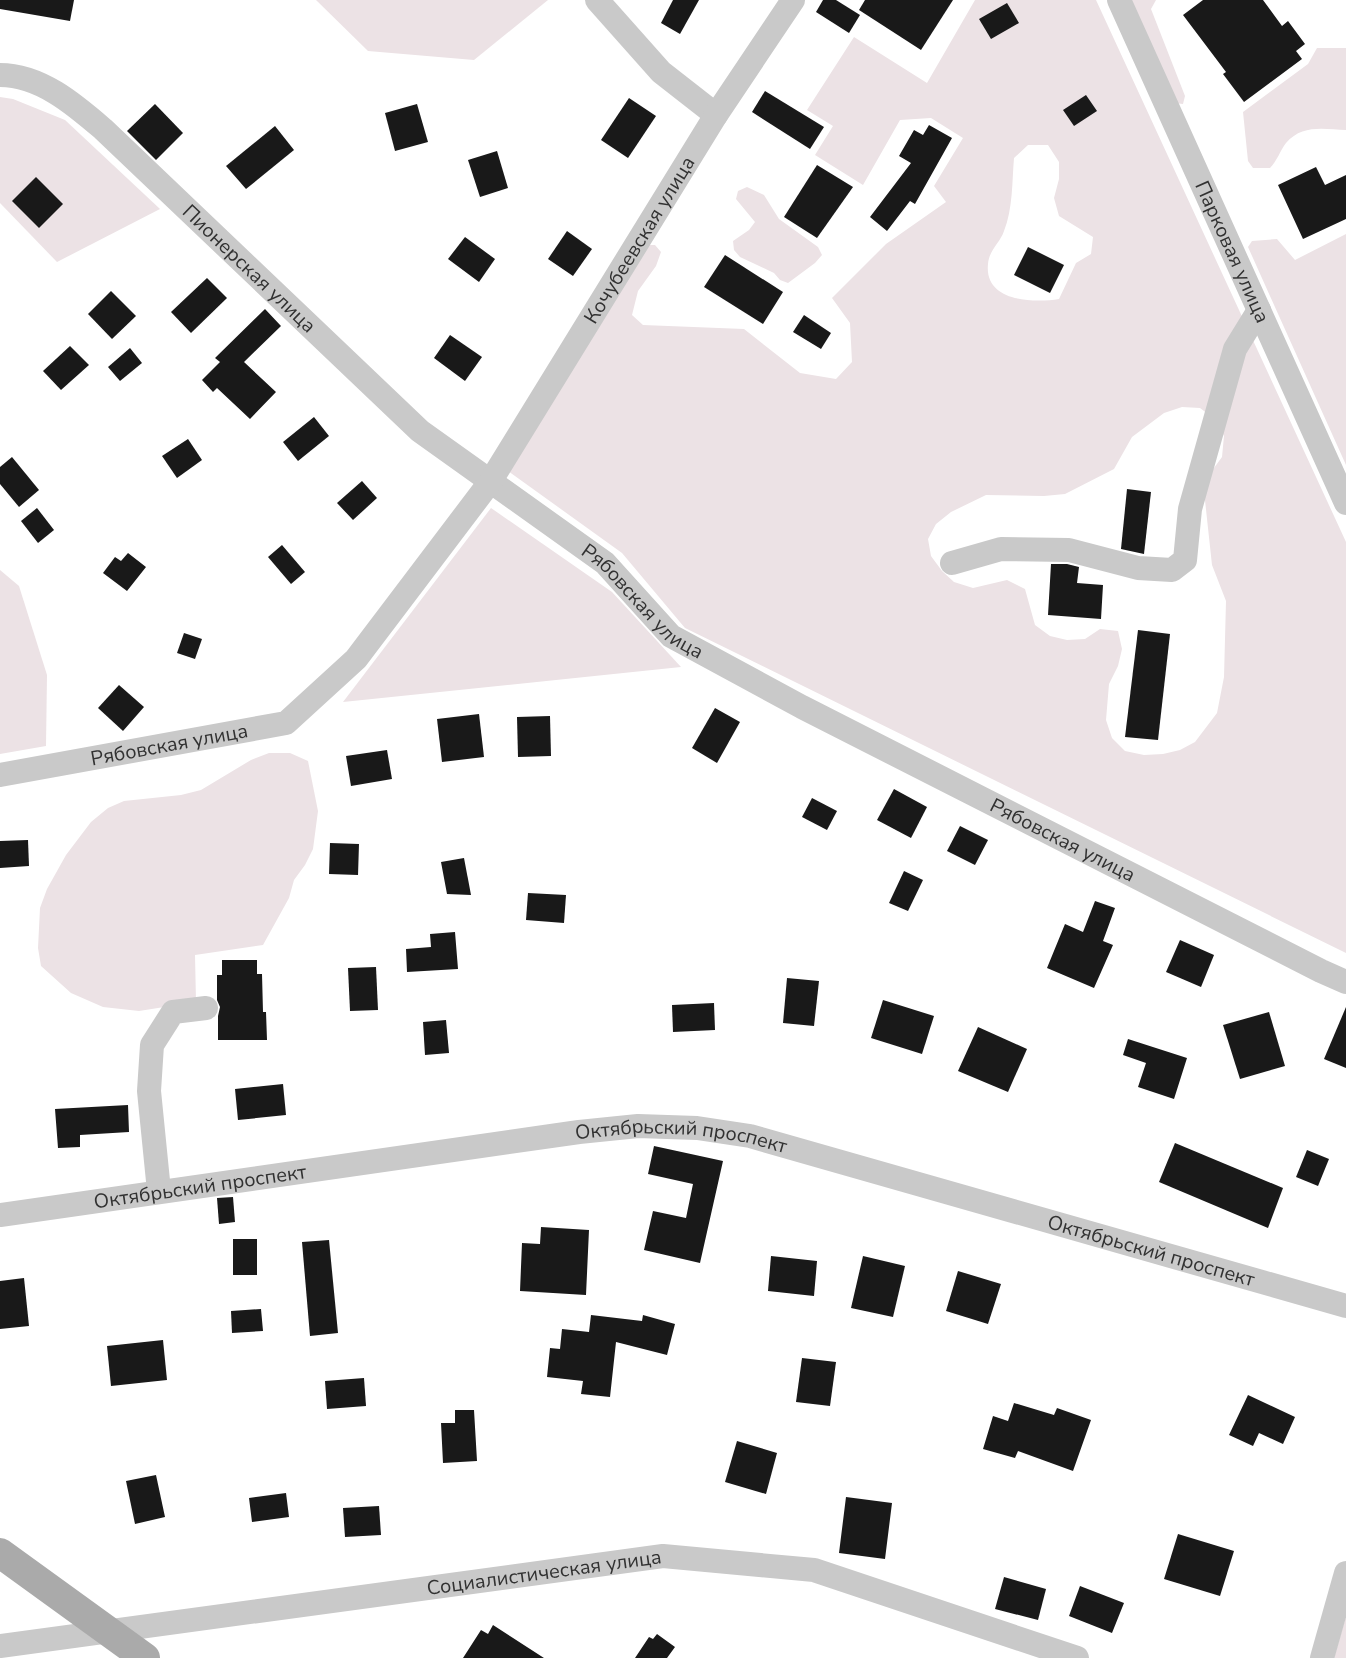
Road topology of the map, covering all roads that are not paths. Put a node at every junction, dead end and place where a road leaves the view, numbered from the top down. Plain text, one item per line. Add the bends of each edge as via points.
1 (597, 0) edge
2 (793, 0) edge
3 (1119, 0) edge
4 (0, 75) edge
5 (716, 116) junction
6 (1259, 310) junction
7 (490, 482) junction
8 (1344, 493) edge
9 (952, 563) dead end
10 (0, 775) edge
11 (1346, 982) edge
12 (206, 1008) dead end
13 (159, 1191) junction
14 (0, 1215) edge
15 (1346, 1306) edge
16 (0, 1553) edge
17 (1346, 1574) edge
18 (106, 1630) junction
19 (0, 1646) edge
20 (145, 1658) edge
21 (1077, 1658) edge
22 (1322, 1658) edge

1 - 5 street via 661,72
2 - 5 street, Кочубеевская улица
3 - 6 street, Парковая улица
4 - 7 street, Пионерская улица via 37,83 70,101 420,430
5 - 7 street, Кочубеевская улица
6 - 8 street, Парковая улица
6 - 9 street via 1234,349 1190,509 1185,560 1172,570 1137,568 1069,550 1001,549
7 - 10 street, Рябовская улица via 356,659 286,723
7 - 11 street, Рябовская улица via 605,563 670,636
12 - 13 street via 173,1012 152,1045 149,1091
13 - 14 street, Октябрьский проспект
13 - 15 street, Октябрьский проспект via 579,1132 638,1126 697,1128 750,1136
16 - 18 main road
17 - 22 street
18 - 19 street, Социалистическая улица
18 - 20 main road
18 - 21 street, Социалистическая улица via 663,1556 814,1570

